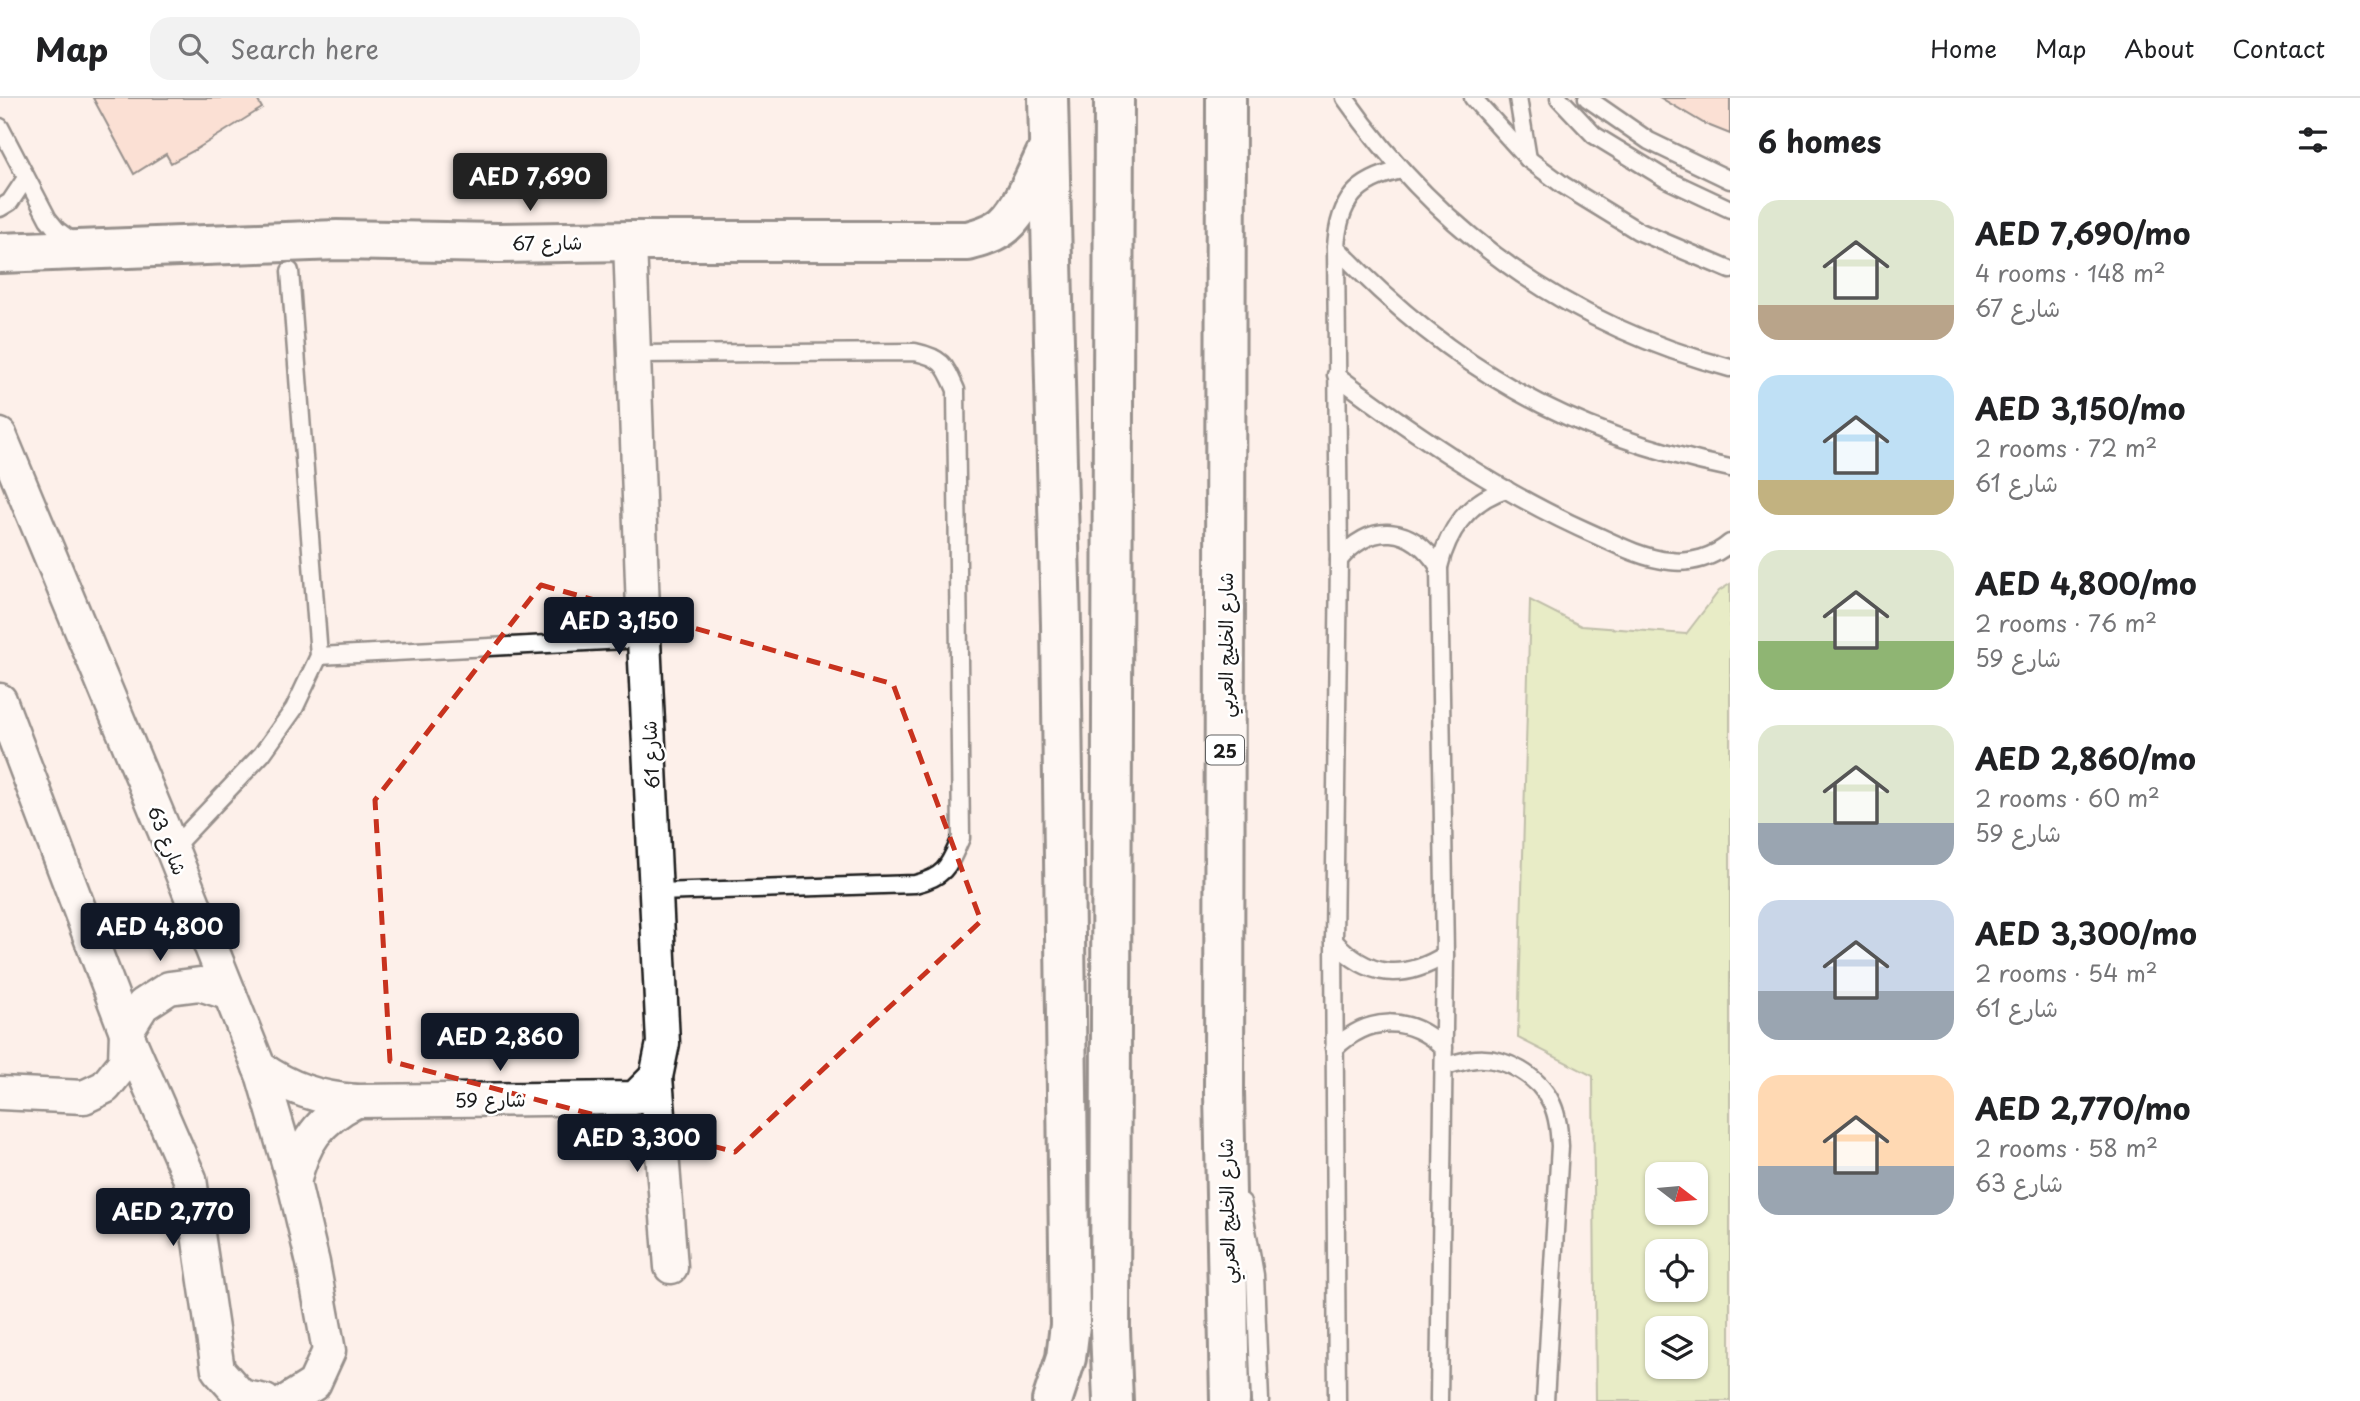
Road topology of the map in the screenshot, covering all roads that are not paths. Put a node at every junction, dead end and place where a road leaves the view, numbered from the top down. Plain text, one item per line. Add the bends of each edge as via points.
1 (1048, 98) edge
2 (1114, 98) edge
3 (1226, 98) edge
4 (1240, 98) edge
5 (1345, 98) edge
6 (1473, 98) edge
7 (1518, 98) edge
8 (1559, 98) edge
9 (1587, 98) edge
10 (0, 127) edge
11 (1048, 150) junction
12 (1528, 159) junction
13 (1225, 166) junction
14 (1402, 170) junction
15 (26, 178) junction
16 (1730, 180) edge
17 (0, 208) edge
18 (1730, 209) edge
19 (630, 241) junction
20 (1336, 247) junction
21 (91, 251) junction
22 (0, 253) edge
23 (1730, 270) edge
24 (290, 271) dead end
25 (635, 354) junction
26 (1730, 368) edge
27 (1336, 375) junction
28 (0, 435) edge
29 (1730, 468) edge
30 (1506, 489) junction
31 (1730, 543) edge
32 (1339, 560) junction
33 (1438, 567) junction
34 (1061, 625) junction
35 (644, 639) junction
36 (319, 656) junction
37 (0, 700) edge
38 (172, 849) junction
39 (1112, 886) junction
40 (657, 891) junction
41 (1334, 942) junction
42 (1445, 955) junction
43 (230, 994) junction
44 (126, 1032) junction
45 (1444, 1048) junction
46 (1334, 1049) junction
47 (1444, 1066) junction
48 (259, 1067) junction
49 (656, 1077) junction
50 (1224, 1092) junction
51 (0, 1093) edge
52 (1111, 1099) junction
53 (356, 1101) junction
54 (294, 1183) junction
55 (671, 1267) dead end
56 (1069, 1293) junction
57 (265, 1401) edge
58 (287, 1401) edge
59 (1052, 1401) edge
60 (1113, 1401) edge
61 (1230, 1401) edge
62 (1260, 1401) edge
63 (1337, 1401) edge
64 (1439, 1401) edge
65 (1545, 1401) edge

1 - 11 main road
2 - 39 main road
3 - 13 main road, شارع الخليج العربي / 25
4 - 13 lane
5 - 14 lane
6 - 12 lane
7 - 12 lane
8 - 18 lane via 1594,135
9 - 16 lane via 1649,141
10 - 15 lane
11 - 19 main road, شارع 67 via 1016,213 1002,228 968,241
11 - 34 main road
12 - 23 lane via 1600,210
13 - 50 main road, شارع الخليج العربي / 25
14 - 20 lane via 1380,175 1360,187 1337,225
14 - 26 lane via 1446,216 1561,299 1646,340
15 - 17 lane
15 - 21 lane via 57,230
19 - 21 main road, شارع 67 via 337,240
19 - 25 street, شارع 61
20 - 27 lane
20 - 29 lane via 1409,319 1493,379 1537,404 1596,430 1681,458
21 - 22 main road, شارع 67
24 - 36 lane
25 - 35 street, شارع 61
25 - 40 lane via 915,352 945,364 956,390 961,838 948,867 934,880 915,884
27 - 30 lane via 1419,435
27 - 32 lane
28 - 38 street, شارع 63
30 - 31 lane via 1577,527 1652,557 1688,561
30 - 33 lane via 1489,495 1461,518
32 - 33 lane via 1371,535 1391,533 1411,538 1427,550
32 - 41 lane
33 - 42 lane
34 - 39 main road
34 - 56 main road
35 - 36 lane
35 - 40 street, شارع 61
36 - 38 lane via 294,709 262,754
37 - 44 street
38 - 43 street, شارع 63
39 - 52 main road
40 - 49 street, شارع 61 via 663,1043
41 - 42 lane via 1361,964 1395,973 1413,971
41 - 46 lane
42 - 45 lane
43 - 44 street via 200,984 169,988 143,1005
43 - 48 street, شارع 63
44 - 51 street via 125,1062 106,1087 84,1097
44 - 57 street via 190,1180 218,1370 241,1396
45 - 46 lane via 1415,1027 1380,1023 1347,1036
45 - 47 lane
46 - 63 lane
47 - 64 lane
47 - 65 lane via 1476,1059 1511,1065 1539,1085 1559,1124
48 - 53 street, شارع 59 via 305,1093
48 - 54 street, شارع 63
49 - 53 street, شارع 59 via 635,1098
49 - 55 street, شارع 61
50 - 61 main road, شارع الخليج العربي / 25
50 - 62 lane via 1255,1275
52 - 56 main road
52 - 60 main road
53 - 54 street via 337,1111 308,1142
54 - 58 street, شارع 63 via 329,1351 314,1384
56 - 59 main road via 1066,1358

